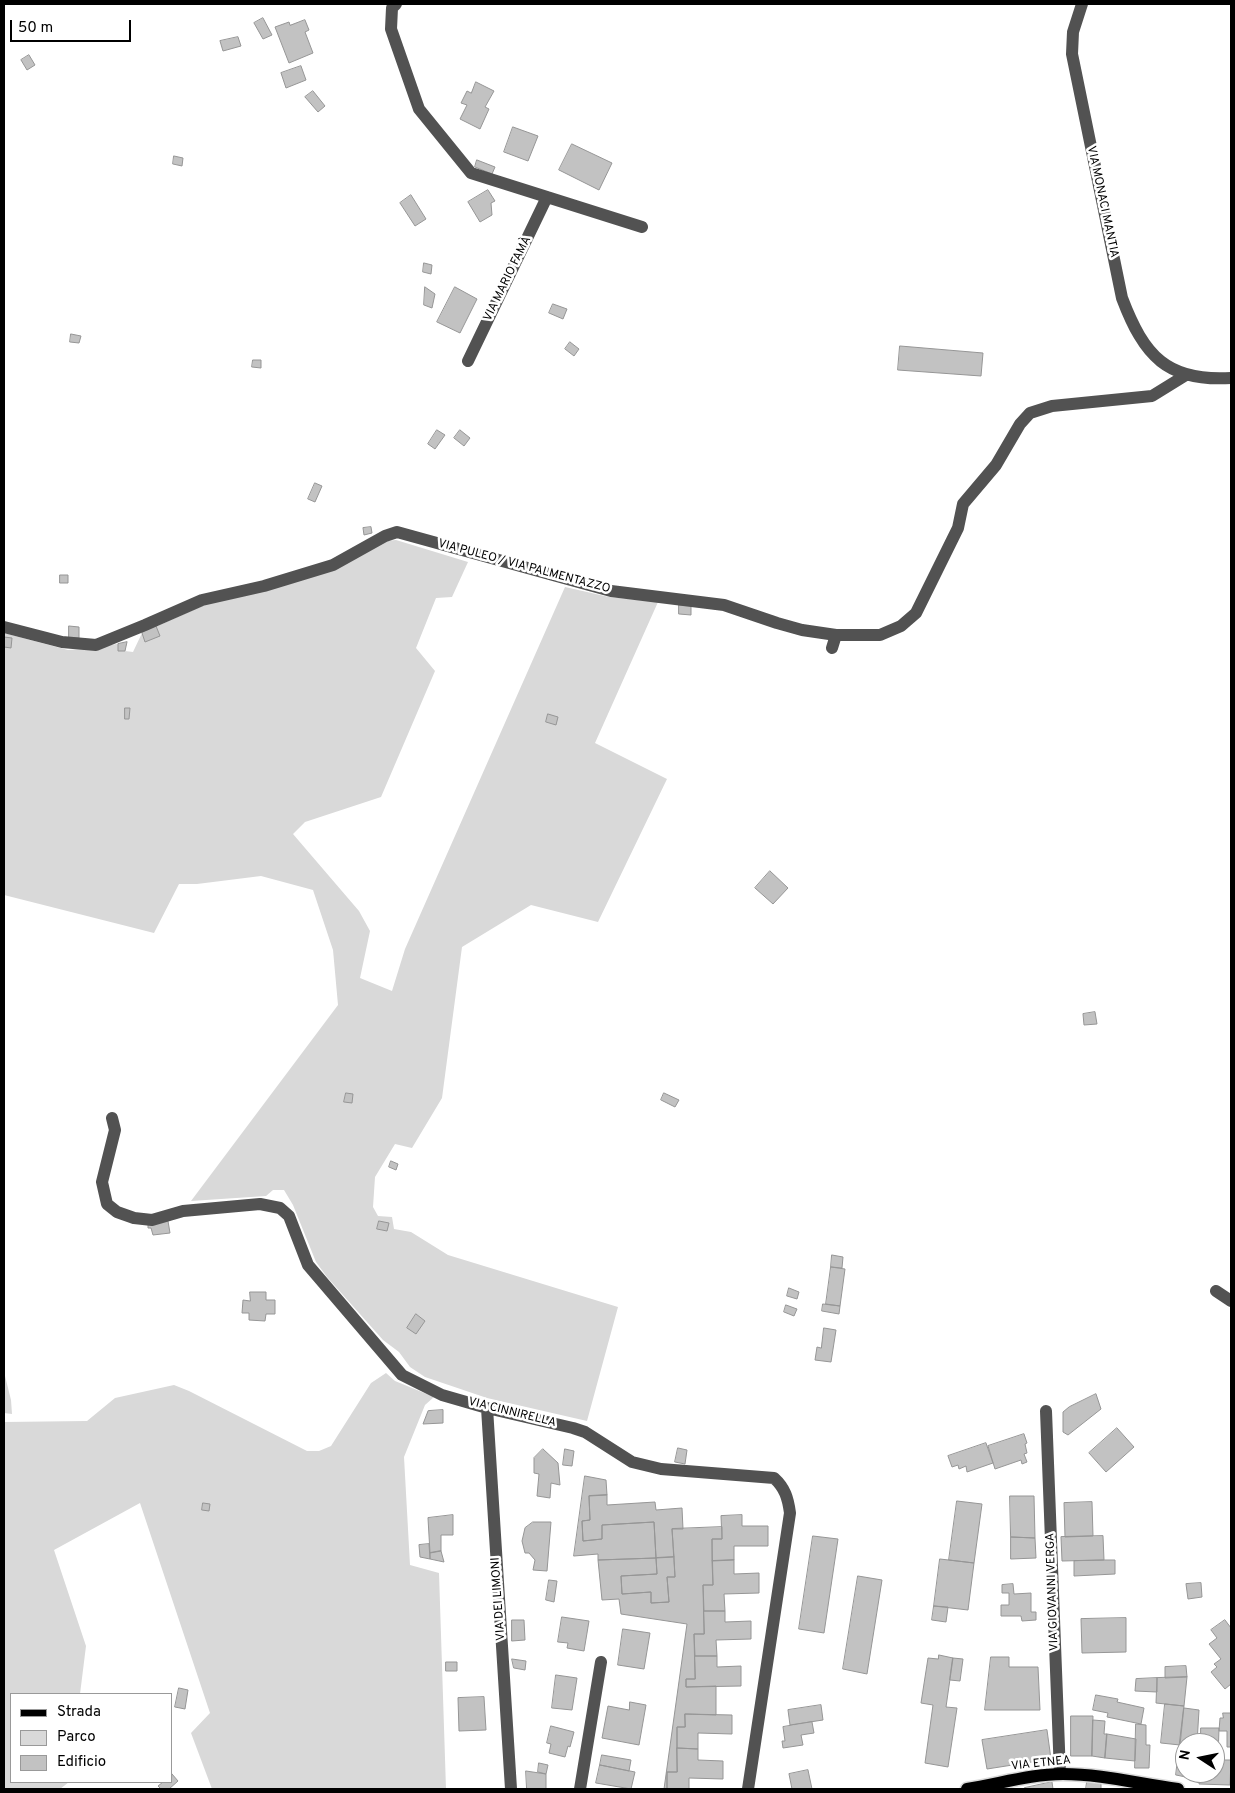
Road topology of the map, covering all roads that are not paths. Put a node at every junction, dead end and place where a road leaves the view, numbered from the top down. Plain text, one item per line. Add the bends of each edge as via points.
1 (396, 4) edge
2 (1082, 4) edge
3 (547, 197) junction
4 (642, 227) dead end
5 (468, 361) dead end
6 (1186, 374) junction
7 (1231, 378) edge
8 (4, 627) edge
9 (836, 635) junction
10 (832, 648) dead end
11 (112, 1118) dead end
12 (1216, 1291) dead end
13 (1231, 1301) edge
14 (487, 1408) junction
15 (1046, 1411) dead end
16 (601, 1662) dead end
17 (1060, 1774) junction
18 (511, 1789) edge
19 (580, 1789) edge
20 (748, 1789) edge
21 (967, 1789) edge
22 (1178, 1789) edge

1 - 3 street via 392,8 391,29 419,109 471,173
2 - 6 street, VIA MONACI MANTIA via 1073,32 1072,54 1122,298 1137,334 1151,352 1166,366
3 - 4 street
3 - 5 street, VIA MARIO FAMÀ
6 - 7 street via 1212,379
6 - 9 street, VIA PULEO / VIA PALMENTAZZO via 1153,402 1052,406 1030,414 1020,424 996,465 963,504 958,528 916,613 901,626 880,635
8 - 9 street, VIA PULEO / VIA PALMENTAZZO via 62,642 96,645 202,600 333,565 397,532 611,591 724,605 785,626
9 - 10 street
11 - 14 street, VIA CINNIRELLA via 115,1130 102,1182 107,1204 117,1212 152,1220 183,1211 260,1204 280,1208 289,1216 308,1265 402,1375 442,1395
12 - 13 street
14 - 18 street, VIA DEI LIMONI
14 - 20 street, VIA CINNIRELLA via 585,1432 632,1462 661,1469 774,1478 781,1485 788,1496 790,1513
15 - 17 street, VIA GIOVANNI VERGA
16 - 19 street
17 - 21 main road, VIA ETNEA
17 - 22 main road, VIA ETNEA via 1115,1777

